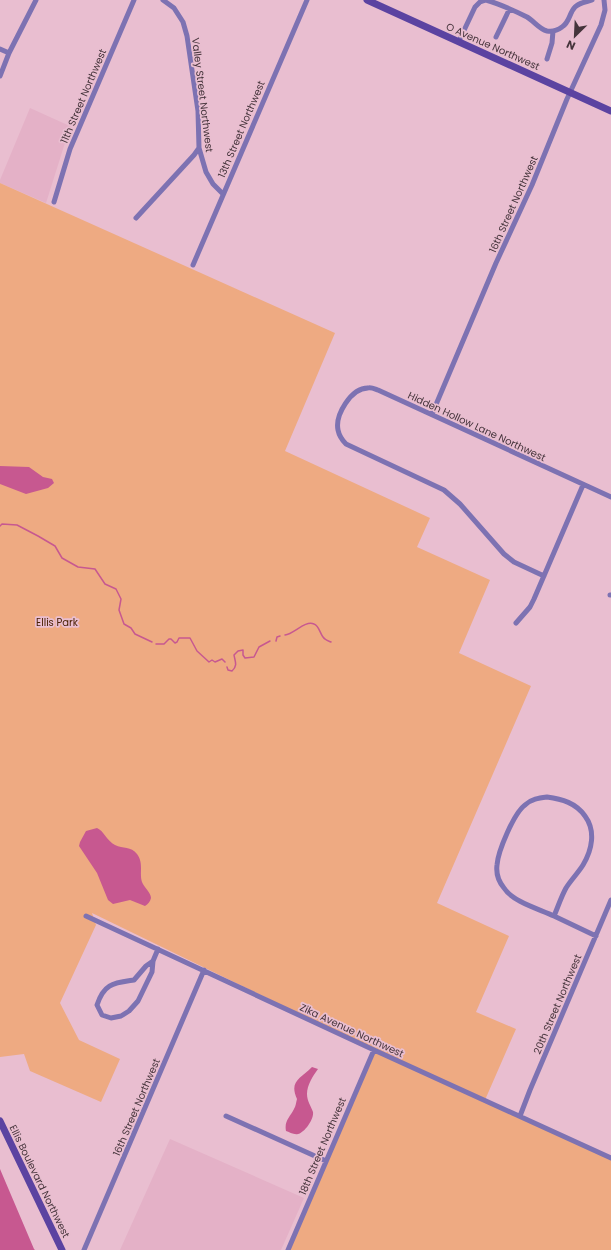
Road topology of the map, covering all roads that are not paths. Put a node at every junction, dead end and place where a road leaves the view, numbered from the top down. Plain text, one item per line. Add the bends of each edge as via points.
1 (36, 0) edge
2 (134, 0) edge
3 (162, 0) edge
4 (307, 0) edge
5 (367, 0) edge
6 (486, 0) edge
7 (592, 0) edge
8 (604, 0) edge
9 (583, 1) edge
10 (509, 10) junction
11 (553, 31) junction
12 (496, 37) dead end
13 (459, 41) junction
14 (0, 49) edge
15 (9, 53) junction
16 (547, 59) dead end
17 (0, 76) edge
18 (571, 92) junction
19 (611, 111) edge
20 (199, 148) junction
21 (223, 194) junction
22 (54, 202) dead end
23 (136, 218) dead end
24 (192, 265) dead end
25 (432, 414) junction
26 (583, 485) junction
27 (611, 497) edge
28 (544, 576) junction
29 (516, 623) dead end
30 (611, 900) edge
31 (86, 916) dead end
32 (554, 916) junction
33 (596, 936) junction
34 (158, 949) junction
35 (153, 961) junction
36 (204, 970) junction
37 (374, 1050) junction
38 (226, 1116) dead end
39 (520, 1116) junction
40 (0, 1121) edge
41 (611, 1158) edge
42 (326, 1161) junction
43 (62, 1250) edge
44 (84, 1250) edge
45 (288, 1250) edge

1 - 15 street
2 - 22 street, 11th Street Northwest via 70,149
3 - 20 street, Valley Street Northwest via 174,8 183,22 187,36 198,111
4 - 21 street, 13th Street Northwest
5 - 13 street, O Avenue Northwest
6 - 10 street
6 - 13 street via 475,7
7 - 9 street
8 - 18 street, 16th Street Northwest via 605,10 601,26
9 - 11 street via 575,7 568,23
10 - 11 street via 541,28
10 - 12 street
11 - 16 street
13 - 18 street, O Avenue Northwest
14 - 15 street
15 - 17 street
18 - 19 street, O Avenue Northwest
18 - 25 street, 16th Street Northwest
20 - 21 street, Valley Street Northwest via 206,172
20 - 23 street
21 - 24 street, 13th Street Northwest
25 - 26 street, Hidden Hollow Lane Northwest
25 - 28 street, Hidden Hollow Lane Northwest via 369,388 354,393 348,399 337,423 339,435 346,444 444,490 460,504 504,554 514,562
26 - 27 street, Hidden Hollow Lane Northwest
26 - 28 street
28 - 29 street via 530,607
30 - 33 street, 20th Street Northwest
31 - 34 street, Zika Avenue Northwest
32 - 32 street via 567,887 583,865 589,852 592,835 591,826 581,810 564,800 547,797 532,800 519,811 500,851 497,872 501,884 509,894
32 - 33 street
33 - 39 street, 20th Street Northwest
34 - 35 street
34 - 36 street, Zika Avenue Northwest
35 - 35 street via 152,972 138,1001 129,1011 111,1018 102,1014 98,1005 100,996 106,988 114,983 134,980
36 - 37 street, Zika Avenue Northwest
36 - 44 street, 16th Street Northwest
37 - 39 street, Zika Avenue Northwest
37 - 42 street, 18th Street Northwest
38 - 42 street
39 - 41 street, Zika Avenue Northwest
40 - 43 street, Ellis Boulevard Northwest
42 - 45 street, 18th Street Northwest

